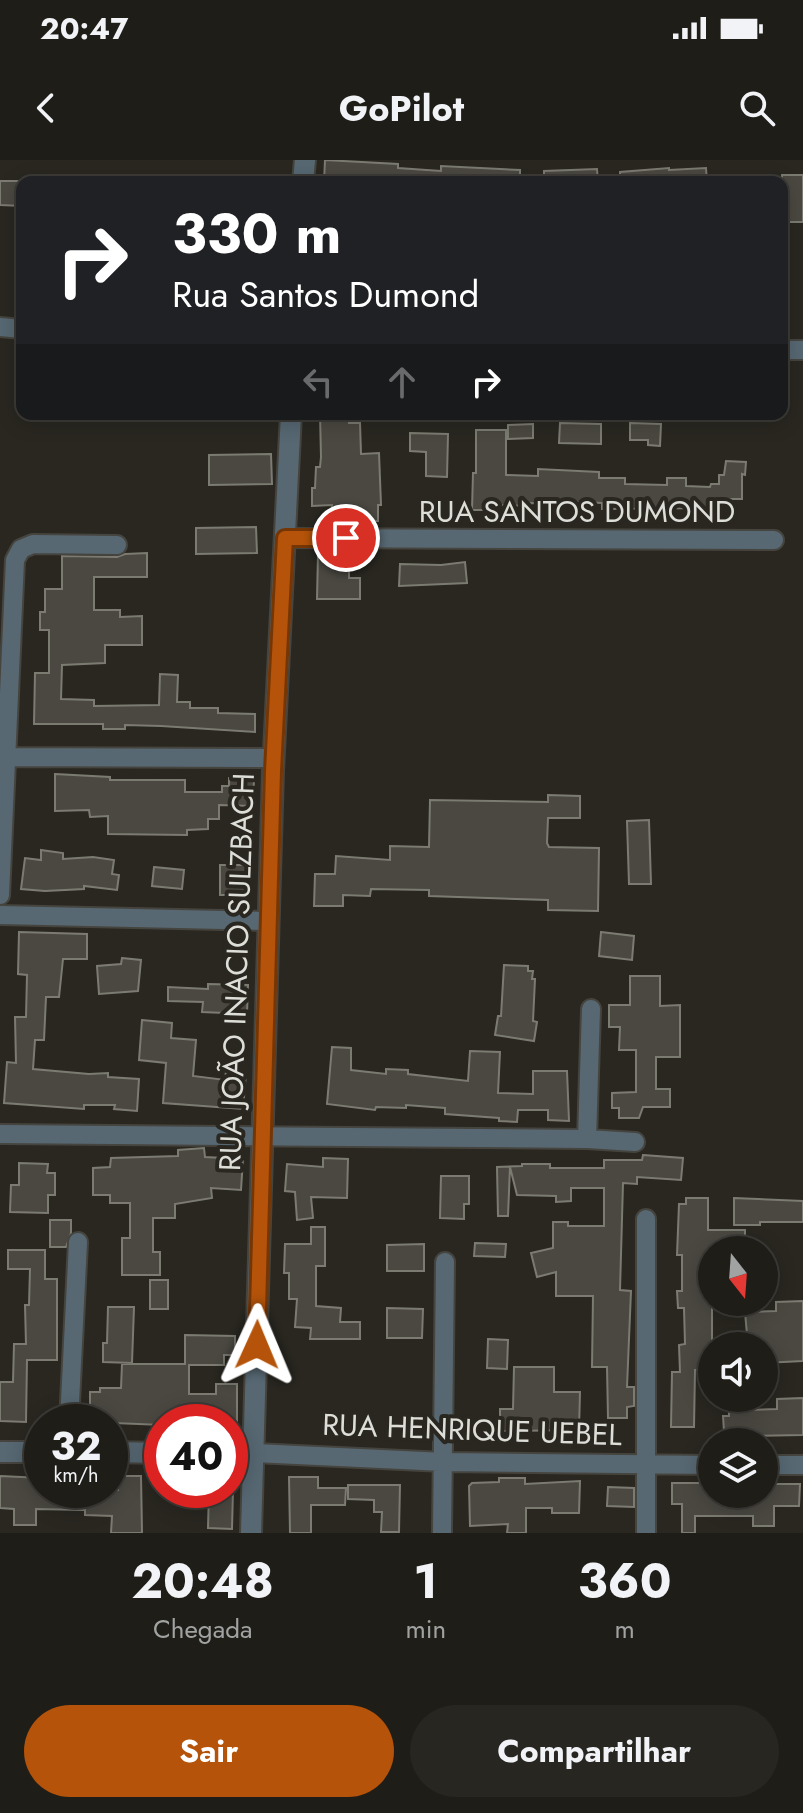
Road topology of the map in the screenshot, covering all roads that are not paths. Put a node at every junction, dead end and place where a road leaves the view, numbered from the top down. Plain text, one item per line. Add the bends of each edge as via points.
1 (291, 420) edge
2 (285, 538) junction
3 (774, 540) dead end
4 (117, 545) dead end
5 (3, 757) edge
6 (274, 758) junction
7 (0, 895) edge
8 (0, 915) edge
9 (269, 921) junction
10 (591, 1009) dead end
11 (0, 1134) edge
12 (261, 1137) junction
13 (587, 1139) junction
14 (635, 1142) dead end
15 (646, 1219) dead end
16 (78, 1242) dead end
17 (445, 1262) dead end
18 (70, 1404) edge
19 (0, 1452) edge
20 (24, 1452) edge
21 (248, 1453) edge
22 (255, 1453) junction
23 (444, 1462) junction
24 (646, 1465) junction
25 (698, 1465) edge
26 (778, 1465) edge
27 (803, 1465) edge
28 (251, 1533) edge
29 (442, 1533) edge
30 (646, 1533) edge

1 - 2 street, RUA JOÃO INACIO SULZBACH
2 - 3 street, RUA SANTOS DUMOND
2 - 6 street, RUA JOÃO INACIO SULZBACH
4 - 5 street via 33,544 21,549 15,560
5 - 6 street
5 - 7 street
6 - 9 street, RUA JOÃO INACIO SULZBACH
8 - 9 street
9 - 12 street, RUA JOÃO INACIO SULZBACH
10 - 13 street
11 - 12 street
12 - 13 street
12 - 22 street, RUA JOÃO INACIO SULZBACH
13 - 14 street
15 - 24 street
16 - 18 street
17 - 23 street
19 - 20 street
21 - 22 street, RUA HENRIQUE UEBEL
22 - 23 street, RUA HENRIQUE UEBEL
22 - 28 street, RUA JOÃO INACIO SULZBACH
23 - 24 street, RUA HENRIQUE UEBEL
23 - 29 street
24 - 25 street, RUA HENRIQUE UEBEL
24 - 30 street
26 - 27 street

